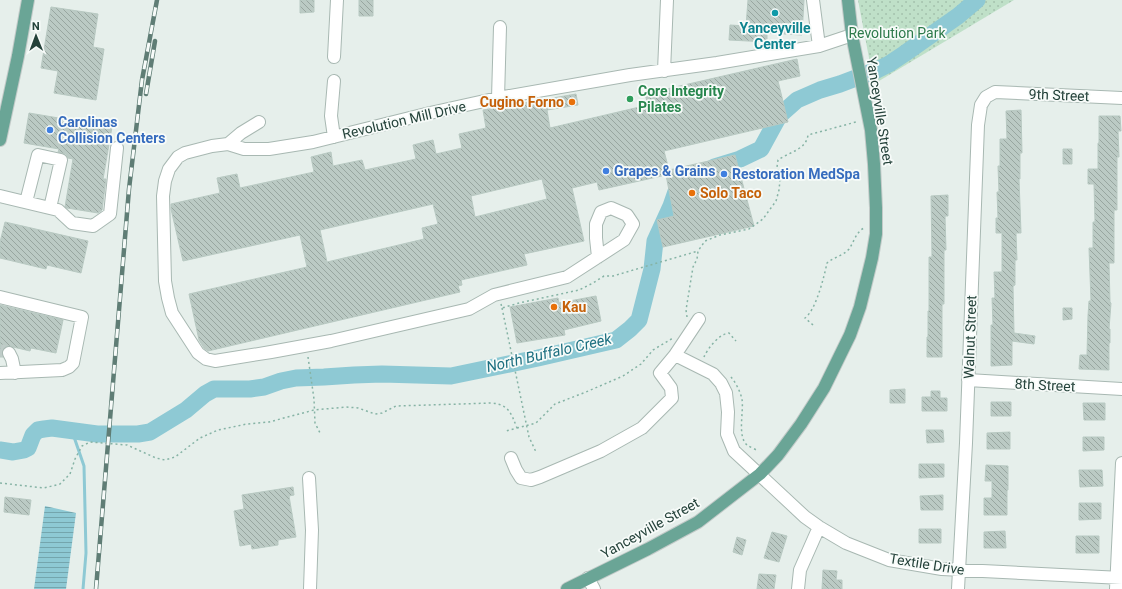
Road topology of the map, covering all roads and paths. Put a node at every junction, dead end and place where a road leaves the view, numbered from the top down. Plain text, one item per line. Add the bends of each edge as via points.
1 (28, 0) edge
2 (337, 0) edge
3 (667, 0) edge
4 (813, 0) edge
5 (848, 0) edge
6 (500, 27) dead end
7 (852, 35) junction
8 (819, 46) junction
9 (334, 57) dead end
10 (664, 71) junction
11 (334, 81) dead end
12 (995, 92) joint
13 (498, 98) junction
14 (1122, 98) edge
15 (259, 122) dead end
16 (856, 122) dead end
17 (334, 136) junction
18 (0, 140) edge
19 (228, 144) junction
20 (117, 148) dead end
21 (0, 196) edge
22 (26, 202) junction
23 (50, 208) junction
24 (864, 228) dead end
25 (698, 251) junction
26 (598, 257) dead end
27 (499, 294) junction
28 (0, 297) edge
29 (502, 308) junction
30 (693, 319) joint
31 (813, 325) dead end
32 (736, 341) dead end
33 (684, 342) junction
34 (9, 353) dead end
35 (676, 355) junction
36 (703, 358) dead end
37 (308, 360) dead end
38 (0, 373) edge
39 (14, 373) junction
40 (968, 380) junction
41 (1122, 389) edge
42 (314, 410) junction
43 (527, 425) junction
44 (517, 428) junction
45 (506, 431) dead end
46 (320, 433) dead end
47 (536, 452) dead end
48 (511, 458) dead end
49 (1122, 463) edge
50 (760, 474) junction
51 (308, 478) dead end
52 (0, 483) edge
53 (819, 527) junction
54 (959, 570) junction
55 (588, 578) junction
56 (1118, 582) edge
57 (310, 589) edge
58 (567, 589) edge
59 (594, 589) edge
60 (798, 589) edge
61 (958, 589) edge

1 - 18 main road
2 - 9 street
3 - 10 street
4 - 8 street
5 - 7 main road, Yanceyville Street
6 - 13 street
7 - 8 street, Revolution Mill Drive
7 - 50 main road, Yanceyville Street via 872,143 876,208 876,234 872,258 860,307 837,363 795,433
8 - 10 street, Revolution Mill Drive
10 - 13 street, Revolution Mill Drive
11 - 17 street via 331,116
12 - 14 street, 9th Street
12 - 40 street, Walnut Street via 986,97 981,105 978,125
13 - 17 street, Revolution Mill Drive
15 - 19 street
16 - 25 path via 808,135 802,146 778,160 779,190 776,201 763,219 749,229 705,240
17 - 19 street, Revolution Mill Drive via 269,149 244,149
19 - 27 street, Revolution Mill Drive via 185,153 178,157 165,181 163,196 165,281 168,298 172,313 198,353 206,359 215,361 331,341 469,309
20 - 23 street via 110,214 93,226 72,223 58,210
21 - 22 street
22 - 23 street
22 - 23 street via 38,155 61,160
24 - 31 path via 859,231 848,250 827,263 814,306 805,318
25 - 29 path via 622,274 604,276 579,290
25 - 30 path via 686,310
26 - 27 street, Revolution Mill Drive via 568,277
27 - 29 path
28 - 39 street via 82,317 73,363 69,367 62,370
29 - 43 path
30 - 33 street
32 - 36 path via 729,333 724,334
33 - 35 street
33 - 43 path via 676,336 653,350 641,364 623,376 555,404 536,423
34 - 39 street
35 - 48 street via 660,373 671,388 672,398 642,428 601,451 531,480 521,478
35 - 50 street, Textile Drive via 712,374 722,383 728,412 727,434 734,451
37 - 42 path
38 - 39 street
40 - 41 street, 8th Street
40 - 54 street, Walnut Street
42 - 44 path via 346,407 375,414 396,406 492,402 507,408
42 - 46 path via 315,423
42 - 52 path via 269,422 218,430 200,438 175,458 165,460 128,445 90,442 82,446 70,474 60,484 44,488
43 - 44 path
43 - 47 path
44 - 45 path
49 - 56 street
50 - 53 street, Textile Drive
50 - 55 main road, Yanceyville Street via 698,522
51 - 57 street via 312,530
53 - 54 street, Textile Drive via 846,543 889,560
53 - 60 street via 800,570
54 - 56 street, Textile Drive
54 - 61 street, Walnut Street
55 - 58 main road, Yanceyville Street
55 - 59 street

